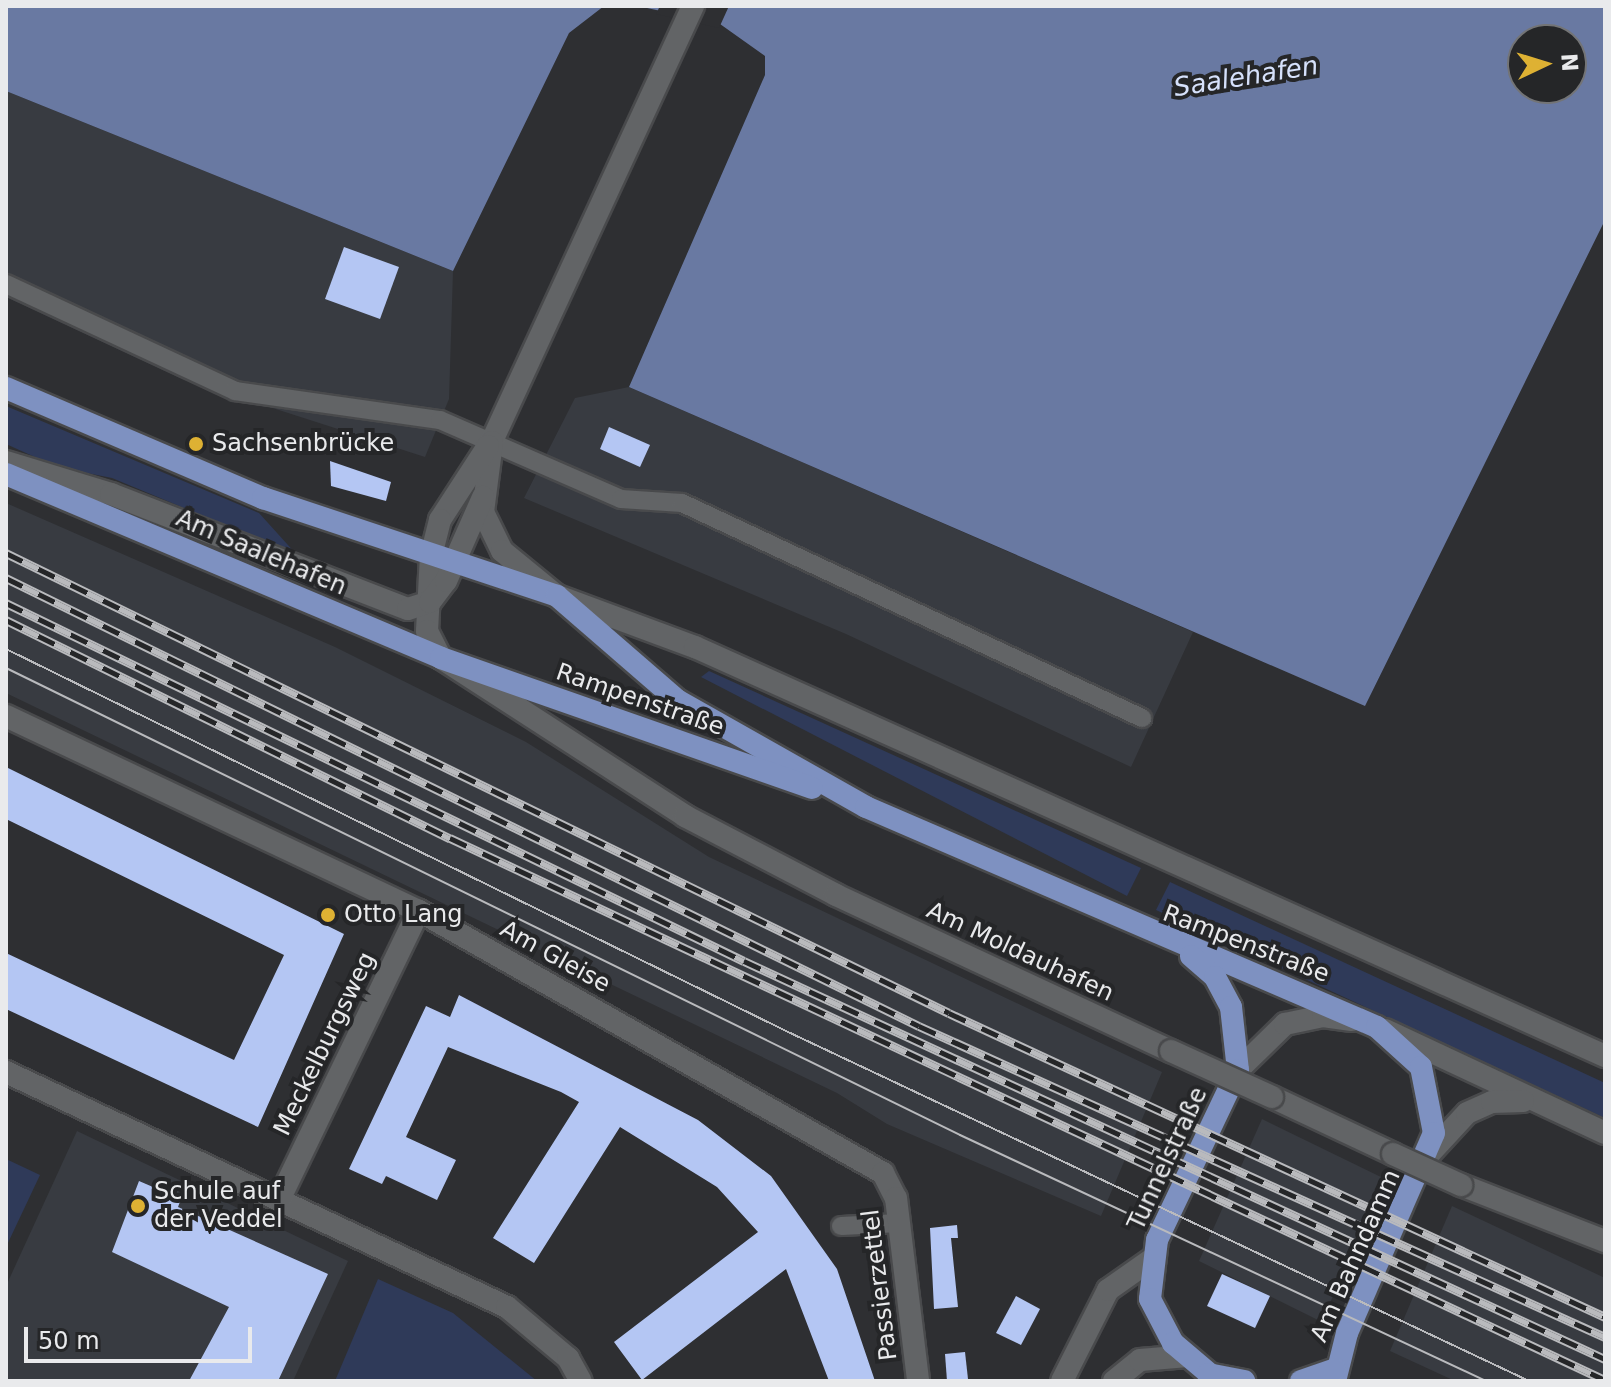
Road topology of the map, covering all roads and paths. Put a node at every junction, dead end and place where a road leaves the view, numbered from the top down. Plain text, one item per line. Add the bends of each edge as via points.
1 (693, 6) edge
2 (6, 284) edge
3 (6, 388) edge
4 (492, 442) junction
5 (6, 462) edge
6 (6, 474) edge
7 (484, 494) junction
8 (431, 555) junction
9 (455, 563) junction
10 (557, 596) junction
11 (426, 604) junction
12 (441, 658) junction
13 (6, 716) edge
14 (1142, 718) dead end
15 (866, 807) junction
16 (419, 911) junction
17 (1177, 946) junction
18 (1377, 1027) junction
19 (1605, 1056) edge
20 (1238, 1070) junction
21 (6, 1072) edge
22 (1532, 1102) junction
23 (1605, 1133) edge
24 (1430, 1153) junction
25 (893, 1183) joint
26 (279, 1200) junction
27 (899, 1223) junction
28 (841, 1226) dead end
29 (1605, 1241) edge
30 (1152, 1259) junction
31 (1188, 1356) junction
32 (1335, 1375) edge
33 (1213, 1377) edge
34 (581, 1381) edge
35 (918, 1381) edge
36 (1062, 1381) edge
37 (1114, 1381) edge
38 (1244, 1381) edge
39 (1301, 1381) edge

1 - 4 street
2 - 4 lane via 235,391 440,420
3 - 8 main road via 263,498
4 - 7 street
4 - 8 street via 440,520
4 - 14 lane via 621,499 682,503
5 - 11 street, Am Saalehafen via 111,494 392,608
6 - 12 main road, Am Saalehafen
7 - 9 street
7 - 10 street via 496,543
8 - 9 main road
8 - 11 street
9 - 10 main road
9 - 11 street
10 - 15 main road, Rampenstraße via 677,700
10 - 19 street via 709,653
11 - 12 street via 427,631
12 - 15 main road, Rampenstraße
12 - 29 street, Am Moldauhafen, bridge via 685,816 836,895 1461,1185
13 - 16 street, Am Gleise
15 - 17 main road, Rampenstraße
16 - 25 street, Am Gleise
16 - 26 street, Meckelburgsweg
17 - 18 main road, Rampenstraße
17 - 20 main road, Tunnelstraße via 1224,990
18 - 20 street, Tunnelstraße via 1323,1016 1285,1024
18 - 22 street, Rampenstraße
18 - 24 main road, Am Bahndamm via 1410,1052 1429,1083 1435,1116
20 - 30 main road, Tunnelstraße
21 - 26 street
22 - 23 street, Rampenstraße
22 - 24 street, Am Bahndamm via 1482,1105
24 - 32 main road, Am Bahndamm
25 - 27 street, Passierzettel
26 - 34 street via 507,1307 568,1358
27 - 28 lane
27 - 35 street, Passierzettel
30 - 31 main road via 1154,1313
30 - 36 street, Tunnelstraße via 1108,1290
31 - 33 main road
31 - 37 street via 1140,1360
32 - 39 main road
33 - 38 main road

